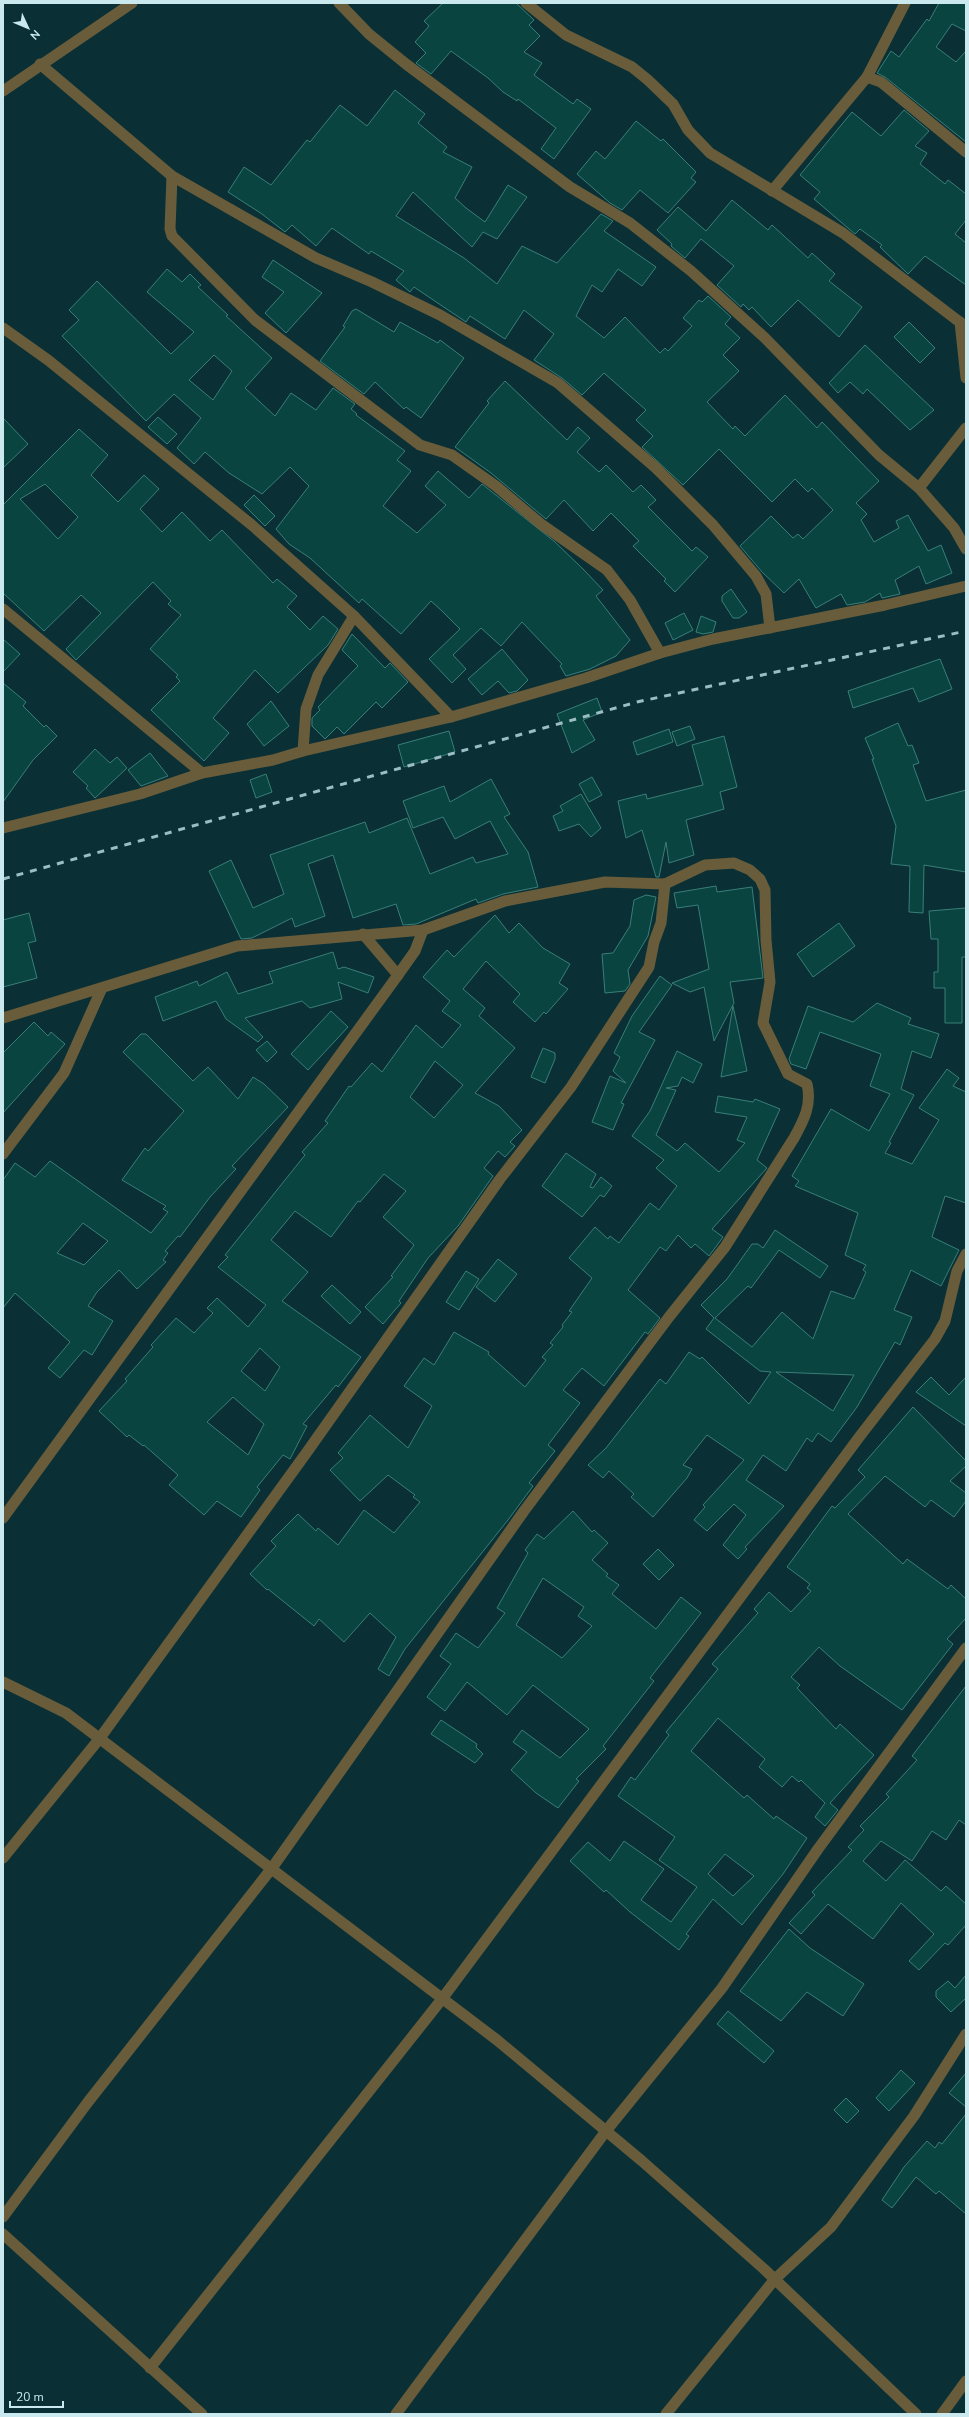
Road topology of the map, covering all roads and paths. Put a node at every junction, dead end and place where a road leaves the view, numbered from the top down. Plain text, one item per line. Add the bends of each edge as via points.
1 (132, 3) edge
2 (339, 3) edge
3 (526, 3) edge
4 (905, 3) edge
5 (40, 64) junction
6 (867, 77) junction
7 (3, 91) edge
8 (966, 152) edge
9 (172, 176) junction
10 (772, 191) junction
11 (963, 325) edge
12 (3, 328) edge
13 (966, 378) edge
14 (966, 428) edge
15 (918, 488) junction
16 (966, 549) edge
17 (966, 586) edge
18 (3, 609) edge
19 (354, 616) junction
20 (770, 628) junction
21 (660, 653) junction
22 (451, 717) junction
23 (303, 751) junction
24 (202, 773) junction
25 (3, 828) edge
26 (665, 884) junction
27 (423, 930) junction
28 (363, 934) junction
29 (398, 975) junction
30 (102, 988) junction
31 (3, 1018) edge
32 (3, 1154) edge
33 (966, 1254) edge
34 (3, 1518) edge
35 (966, 1648) edge
36 (3, 1682) edge
37 (100, 1738) junction
38 (3, 1858) edge
39 (272, 1868) junction
40 (442, 1999) junction
41 (966, 2034) edge
42 (606, 2131) junction
43 (3, 2216) edge
44 (3, 2234) edge
45 (775, 2279) junction
46 (150, 2368) junction
47 (966, 2381) edge
48 (202, 2414) edge
49 (396, 2414) edge
50 (666, 2414) edge
51 (916, 2414) edge
52 (942, 2414) edge

1 - 5 street
2 - 15 street via 369,34 406,64 570,187 630,223 691,271 765,338 879,455
3 - 10 street via 566,35 607,54 643,76 673,104 699,143 726,164
4 - 6 street
5 - 7 street
5 - 9 street
6 - 8 street via 881,82
6 - 10 street
9 - 20 street via 316,258 440,315 558,383 656,468 713,525 756,576 766,594
9 - 21 street via 172,236 254,320 420,445 452,455 496,486 541,524 607,570 630,600
10 - 11 street via 843,233
11 - 13 street
12 - 19 street via 48,360 198,480
14 - 15 street
15 - 16 street via 954,528
17 - 20 street
18 - 24 street
19 - 22 street
19 - 23 street via 318,675 306,709
20 - 21 street
21 - 22 street via 586,678
22 - 23 street
23 - 24 street via 273,760
24 - 25 street via 140,794
26 - 27 street via 605,882 554,891 505,901
26 - 37 street via 661,923 649,967 571,1087 495,1186
26 - 39 street via 705,865 734,863 750,870 760,879 767,903 766,940 770,982 763,1023 788,1074 807,1084 810,1100 804,1120 725,1247 669,1317 524,1512
27 - 28 street
27 - 29 street via 415,951
28 - 29 street
28 - 30 street via 237,946
29 - 34 street
30 - 31 street
30 - 32 street via 64,1073
33 - 40 street via 957,1271 945,1321 935,1339 860,1436
35 - 42 street via 818,1849 722,1988
36 - 37 street via 66,1713
37 - 38 street
37 - 39 street
39 - 40 street
39 - 43 street via 88,2102
40 - 42 street via 497,2040
40 - 46 street
41 - 45 street via 914,2116 831,2227
42 - 45 street
42 - 49 street
44 - 46 street
45 - 50 street
45 - 51 street
46 - 48 street
47 - 52 street

